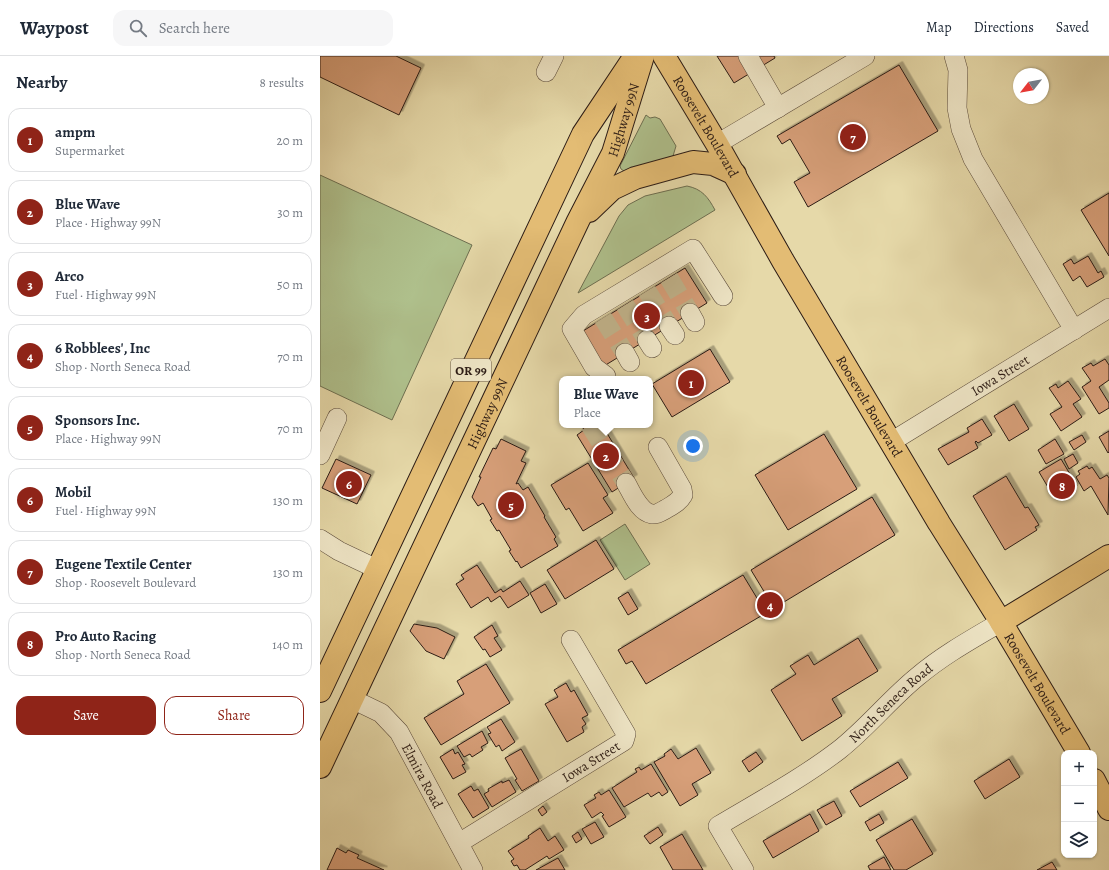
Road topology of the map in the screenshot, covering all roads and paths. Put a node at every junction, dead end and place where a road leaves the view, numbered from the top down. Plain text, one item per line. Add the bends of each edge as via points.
1 (635, 56) edge
2 (643, 56) edge
3 (664, 56) edge
4 (748, 56) edge
5 (865, 56) edge
6 (954, 56) edge
7 (778, 108) junction
8 (718, 144) junction
9 (735, 174) junction
10 (578, 221) junction
11 (723, 296) dead end
12 (1109, 308) edge
13 (1074, 330) junction
14 (606, 376) dead end
15 (337, 418) dead end
16 (891, 442) junction
17 (658, 447) dead end
18 (320, 455) edge
19 (626, 483) tunnel mouth
20 (320, 539) edge
21 (1109, 556) edge
22 (377, 569) junction
23 (1001, 622) junction
24 (571, 640) dead end
25 (320, 691) edge
26 (352, 699) junction
27 (1076, 750) edge
28 (320, 767) edge
29 (1097, 786) edge
30 (1109, 809) edge
31 (459, 843) junction
32 (473, 870) edge
33 (744, 870) edge

1 - 22 main road, Highway 99N / OR 99 via 582,134
2 - 10 main road, Highway 99N / OR 99 via 613,153
3 - 8 main road, Roosevelt Boulevard
4 - 7 street
5 - 7 street
6 - 13 street via 958,70 957,108 961,129 973,159
7 - 8 street
8 - 9 main road, Roosevelt Boulevard
9 - 10 main road via 714,164 693,162 635,178 612,189
9 - 16 main road, Roosevelt Boulevard via 783,261
10 - 26 main road, Highway 99N / OR 99
11 - 14 street via 693,249 665,273 644,286 600,312 584,314 572,329 594,367
12 - 13 street, Iowa Street
13 - 16 street, Iowa Street
15 - 18 street
16 - 23 main road, Roosevelt Boulevard
17 - 19 street via 682,489 683,495 680,500 653,515 638,503
20 - 22 street
21 - 23 main road, North Seneca Road
22 - 25 main road, Highway 99N / OR 99
23 - 27 main road, Roosevelt Boulevard
23 - 33 street, North Seneca Road via 935,662 840,750 718,826
24 - 31 street, Iowa Street via 626,734 624,741
26 - 28 main road, Highway 99N / OR 99
26 - 31 street, Elmira Road via 381,713 399,732
29 - 30 main road
31 - 32 street, Elmira Road

